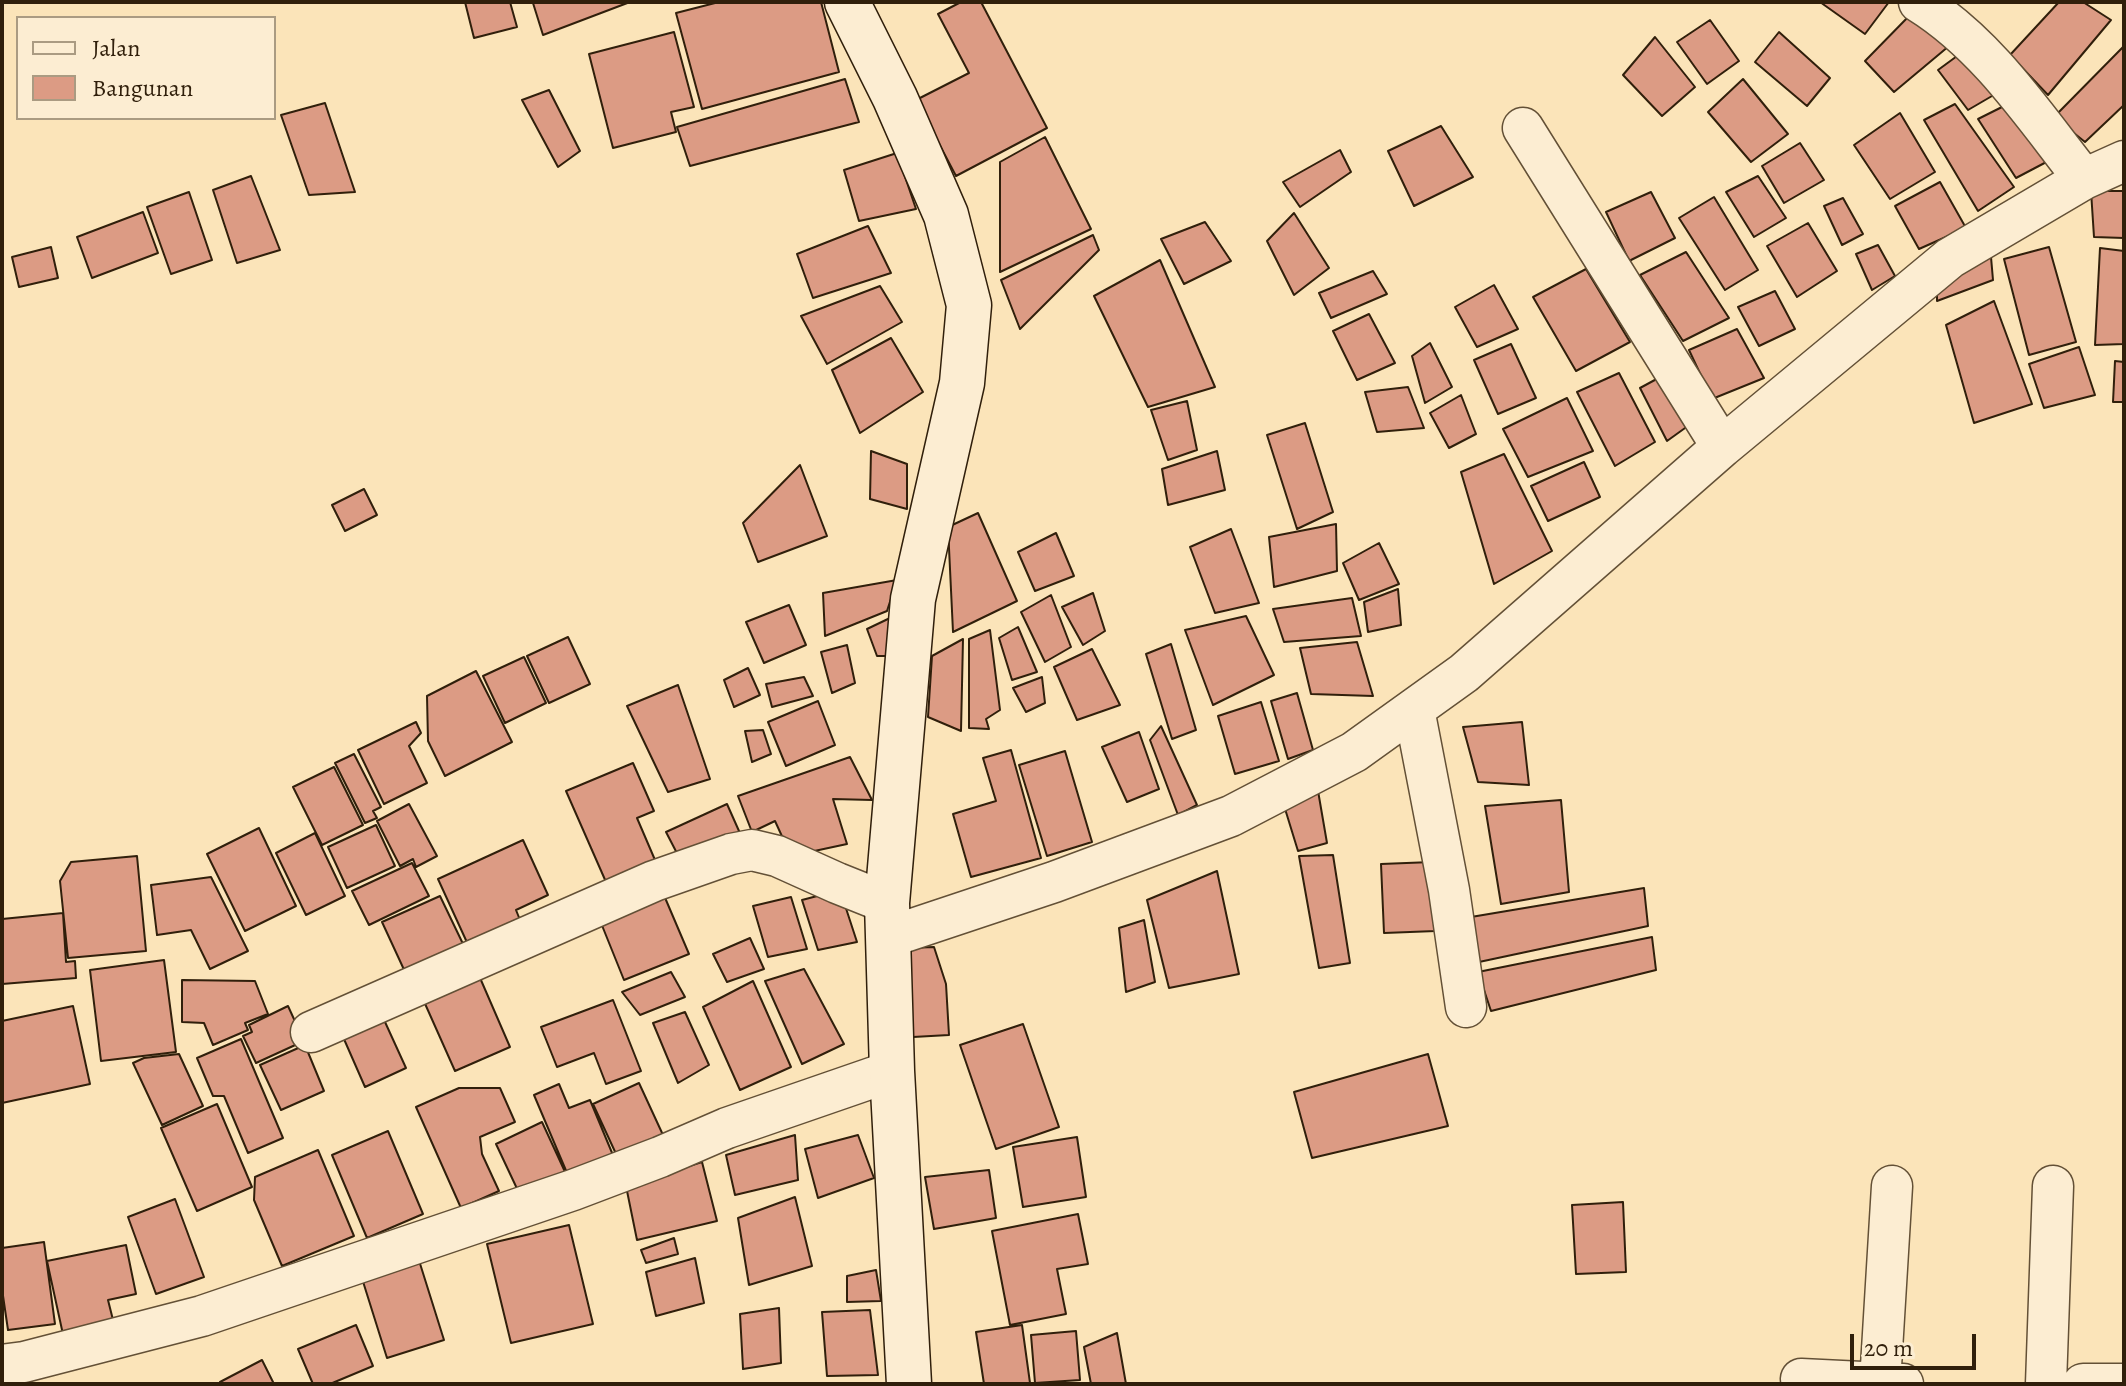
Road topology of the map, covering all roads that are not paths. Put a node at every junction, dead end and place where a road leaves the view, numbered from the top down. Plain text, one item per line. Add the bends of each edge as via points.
1 (847, 2) edge
2 (1919, 2) edge
3 (1523, 128) dead end
4 (2124, 161) edge
5 (2084, 179) junction
6 (1722, 447) junction
7 (1414, 709) junction
8 (888, 920) junction
9 (1466, 1007) dead end
10 (311, 1032) dead end
11 (892, 1071) junction
12 (1892, 1186) dead end
13 (2053, 1186) dead end
14 (2, 1365) edge
15 (1801, 1379) dead end
16 (1880, 1383) edge
17 (909, 1384) edge
18 (1903, 1384) edge
19 (2046, 1384) edge
20 (2083, 1384) edge
21 (2124, 1384) edge

1 - 8 street via 946,215 969,305 962,383 913,599
2 - 5 street via 1987,57
3 - 6 street
4 - 5 street
5 - 6 street via 1950,258
6 - 7 street via 1464,673
7 - 8 street via 1354,752 1231,816 1054,882
7 - 9 street
8 - 10 street via 837,883 777,856 752,850 731,854 654,881
8 - 11 street
11 - 14 street via 727,1128 573,1190 202,1316
11 - 17 street
12 - 16 street
13 - 19 street
15 - 16 street
16 - 18 street
20 - 21 street

